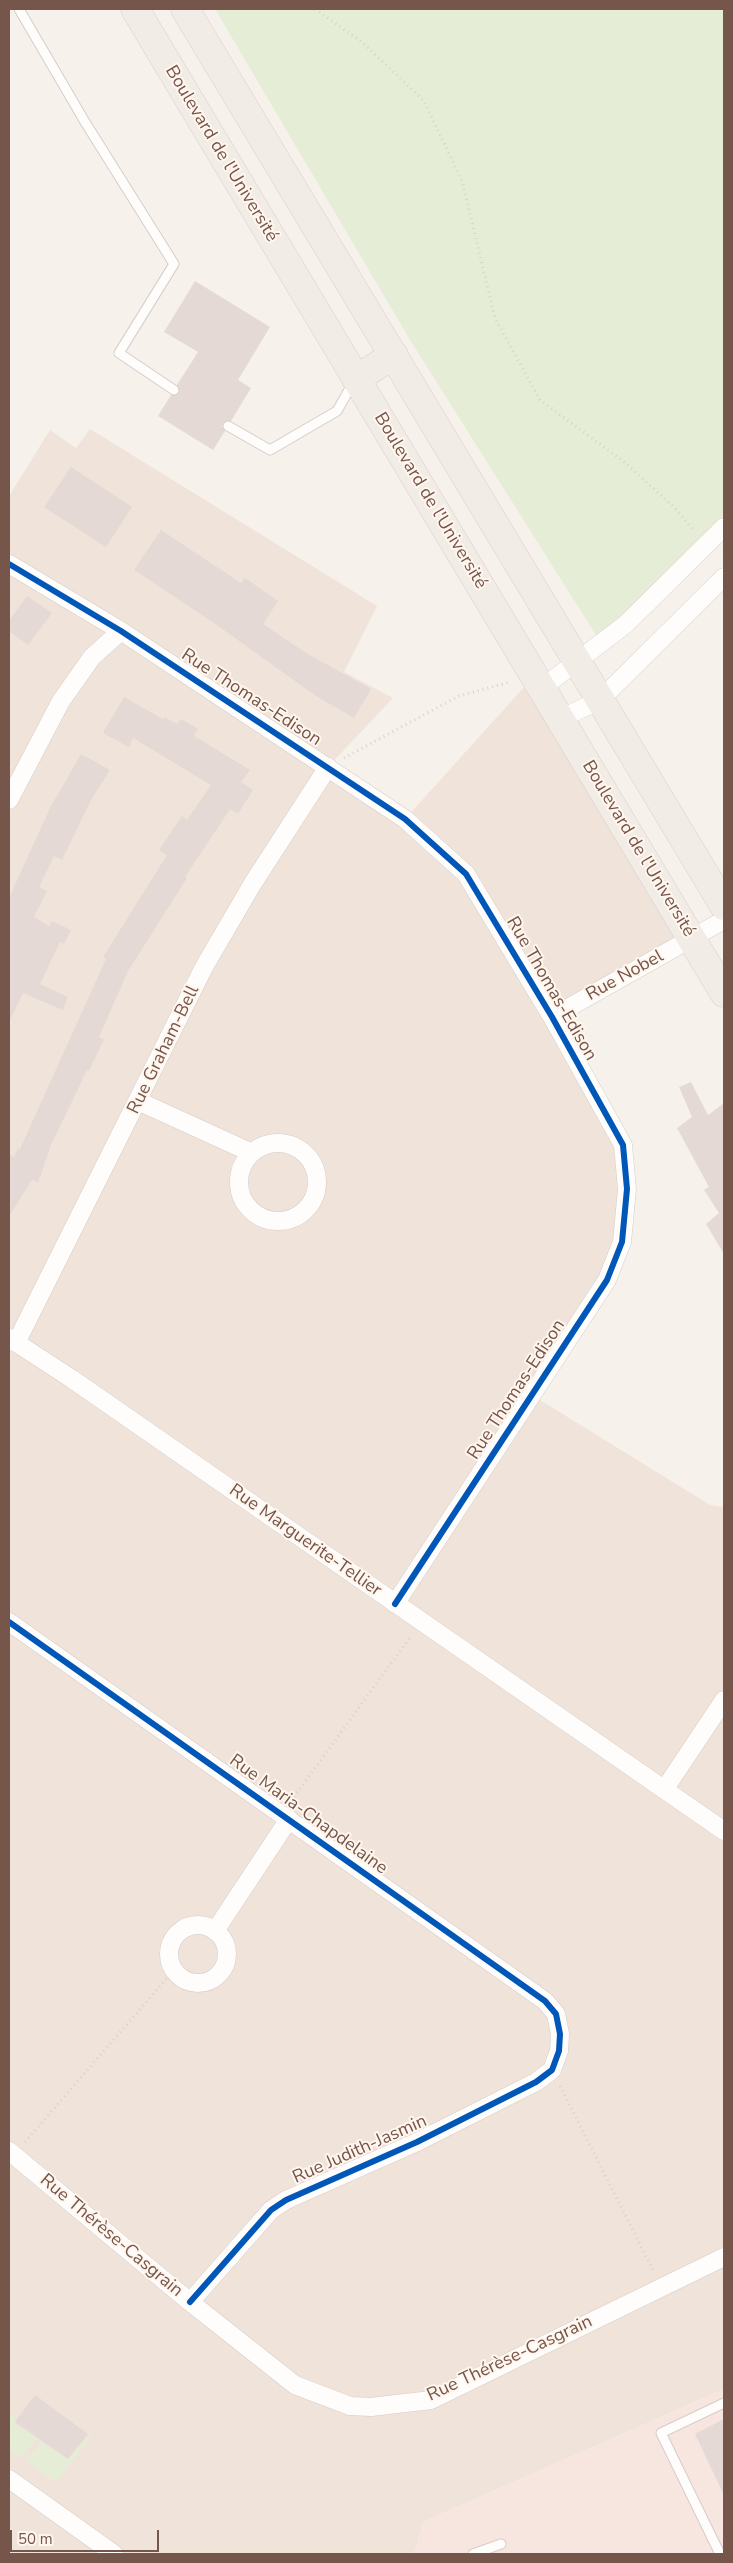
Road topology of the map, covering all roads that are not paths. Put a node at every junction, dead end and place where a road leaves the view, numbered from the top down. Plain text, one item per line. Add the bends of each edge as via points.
1 (19, 9) edge
2 (134, 9) edge
3 (185, 9) edge
4 (394, 355) junction
5 (356, 379) junction
6 (174, 390) dead end
7 (228, 426) dead end
8 (724, 527) edge
9 (9, 564) edge
10 (724, 577) edge
11 (121, 631) junction
12 (576, 660) junction
13 (538, 681) junction
14 (600, 700) junction
15 (560, 718) junction
16 (328, 767) junction
17 (9, 800) edge
18 (724, 906) edge
19 (724, 920) edge
20 (692, 940) junction
21 (724, 994) edge
22 (552, 1017) junction
23 (138, 1101) junction
24 (252, 1153) junction
25 (12, 1340) edge
26 (396, 1604) junction
27 (9, 1622) edge
28 (724, 1700) edge
29 (664, 1790) junction
30 (285, 1816) junction
31 (724, 1832) edge
32 (215, 1931) junction
33 (552, 2070) joint
34 (11, 2153) edge
35 (724, 2257) edge
36 (190, 2302) junction
37 (724, 2403) edge
38 (9, 2479) edge
39 (501, 2544) dead end
40 (114, 2554) edge
41 (473, 2554) edge
42 (720, 2554) edge

1 - 6 lane via 174,264 119,353
2 - 5 main road, Boulevard de l'Université
3 - 4 main road
4 - 5 main road
4 - 12 main road
5 - 7 lane via 336,411 270,450
5 - 13 main road, Boulevard de l'Université
8 - 12 street via 626,624
9 - 11 street, Rue Thomas-Edison
10 - 14 street
11 - 16 street, Rue Thomas-Edison
11 - 17 street via 92,657 61,701
12 - 13 street
12 - 14 main road
13 - 15 main road, Boulevard de l'Université
14 - 15 street
14 - 18 main road
15 - 20 main road, Boulevard de l'Université
16 - 22 street, Rue Thomas-Edison via 405,819 466,874
16 - 23 street, Rue Graham-Bell via 253,883 204,967
19 - 20 street, Rue Nobel
20 - 21 main road, Boulevard de l'Université
20 - 22 street, Rue Nobel
22 - 26 street, Rue Thomas-Edison via 623,1145 627,1189 622,1242 608,1280
23 - 24 street
23 - 25 street, Rue Graham-Bell
24 - 24 street via 276,1143 301,1151 316,1173 313,1199 306,1209 284,1221 259,1217 249,1209 242,1199 239,1174
25 - 26 street, Rue Marguerite-Tellier
26 - 29 street, Rue Marguerite-Tellier
27 - 30 street, Rue Maria-Chapdelaine
28 - 29 street
29 - 31 street, Rue Marguerite-Tellier
30 - 32 street
30 - 33 street, Rue Maria-Chapdelaine via 545,2001 556,2014 560,2034 559,2051
32 - 32 street via 221,1937 227,1954 221,1972 214,1978 188,1982 174,1970 169,1951 178,1934 196,1925
33 - 36 street, Rue Judith-Jasmin via 536,2082 417,2142 286,2200 272,2210
34 - 36 street, Rue Thérèse-Casgrain
35 - 36 street, Rue Thérèse-Casgrain via 430,2400 371,2407 350,2406 295,2385
37 - 42 lane via 661,2433
38 - 40 street
39 - 41 lane

